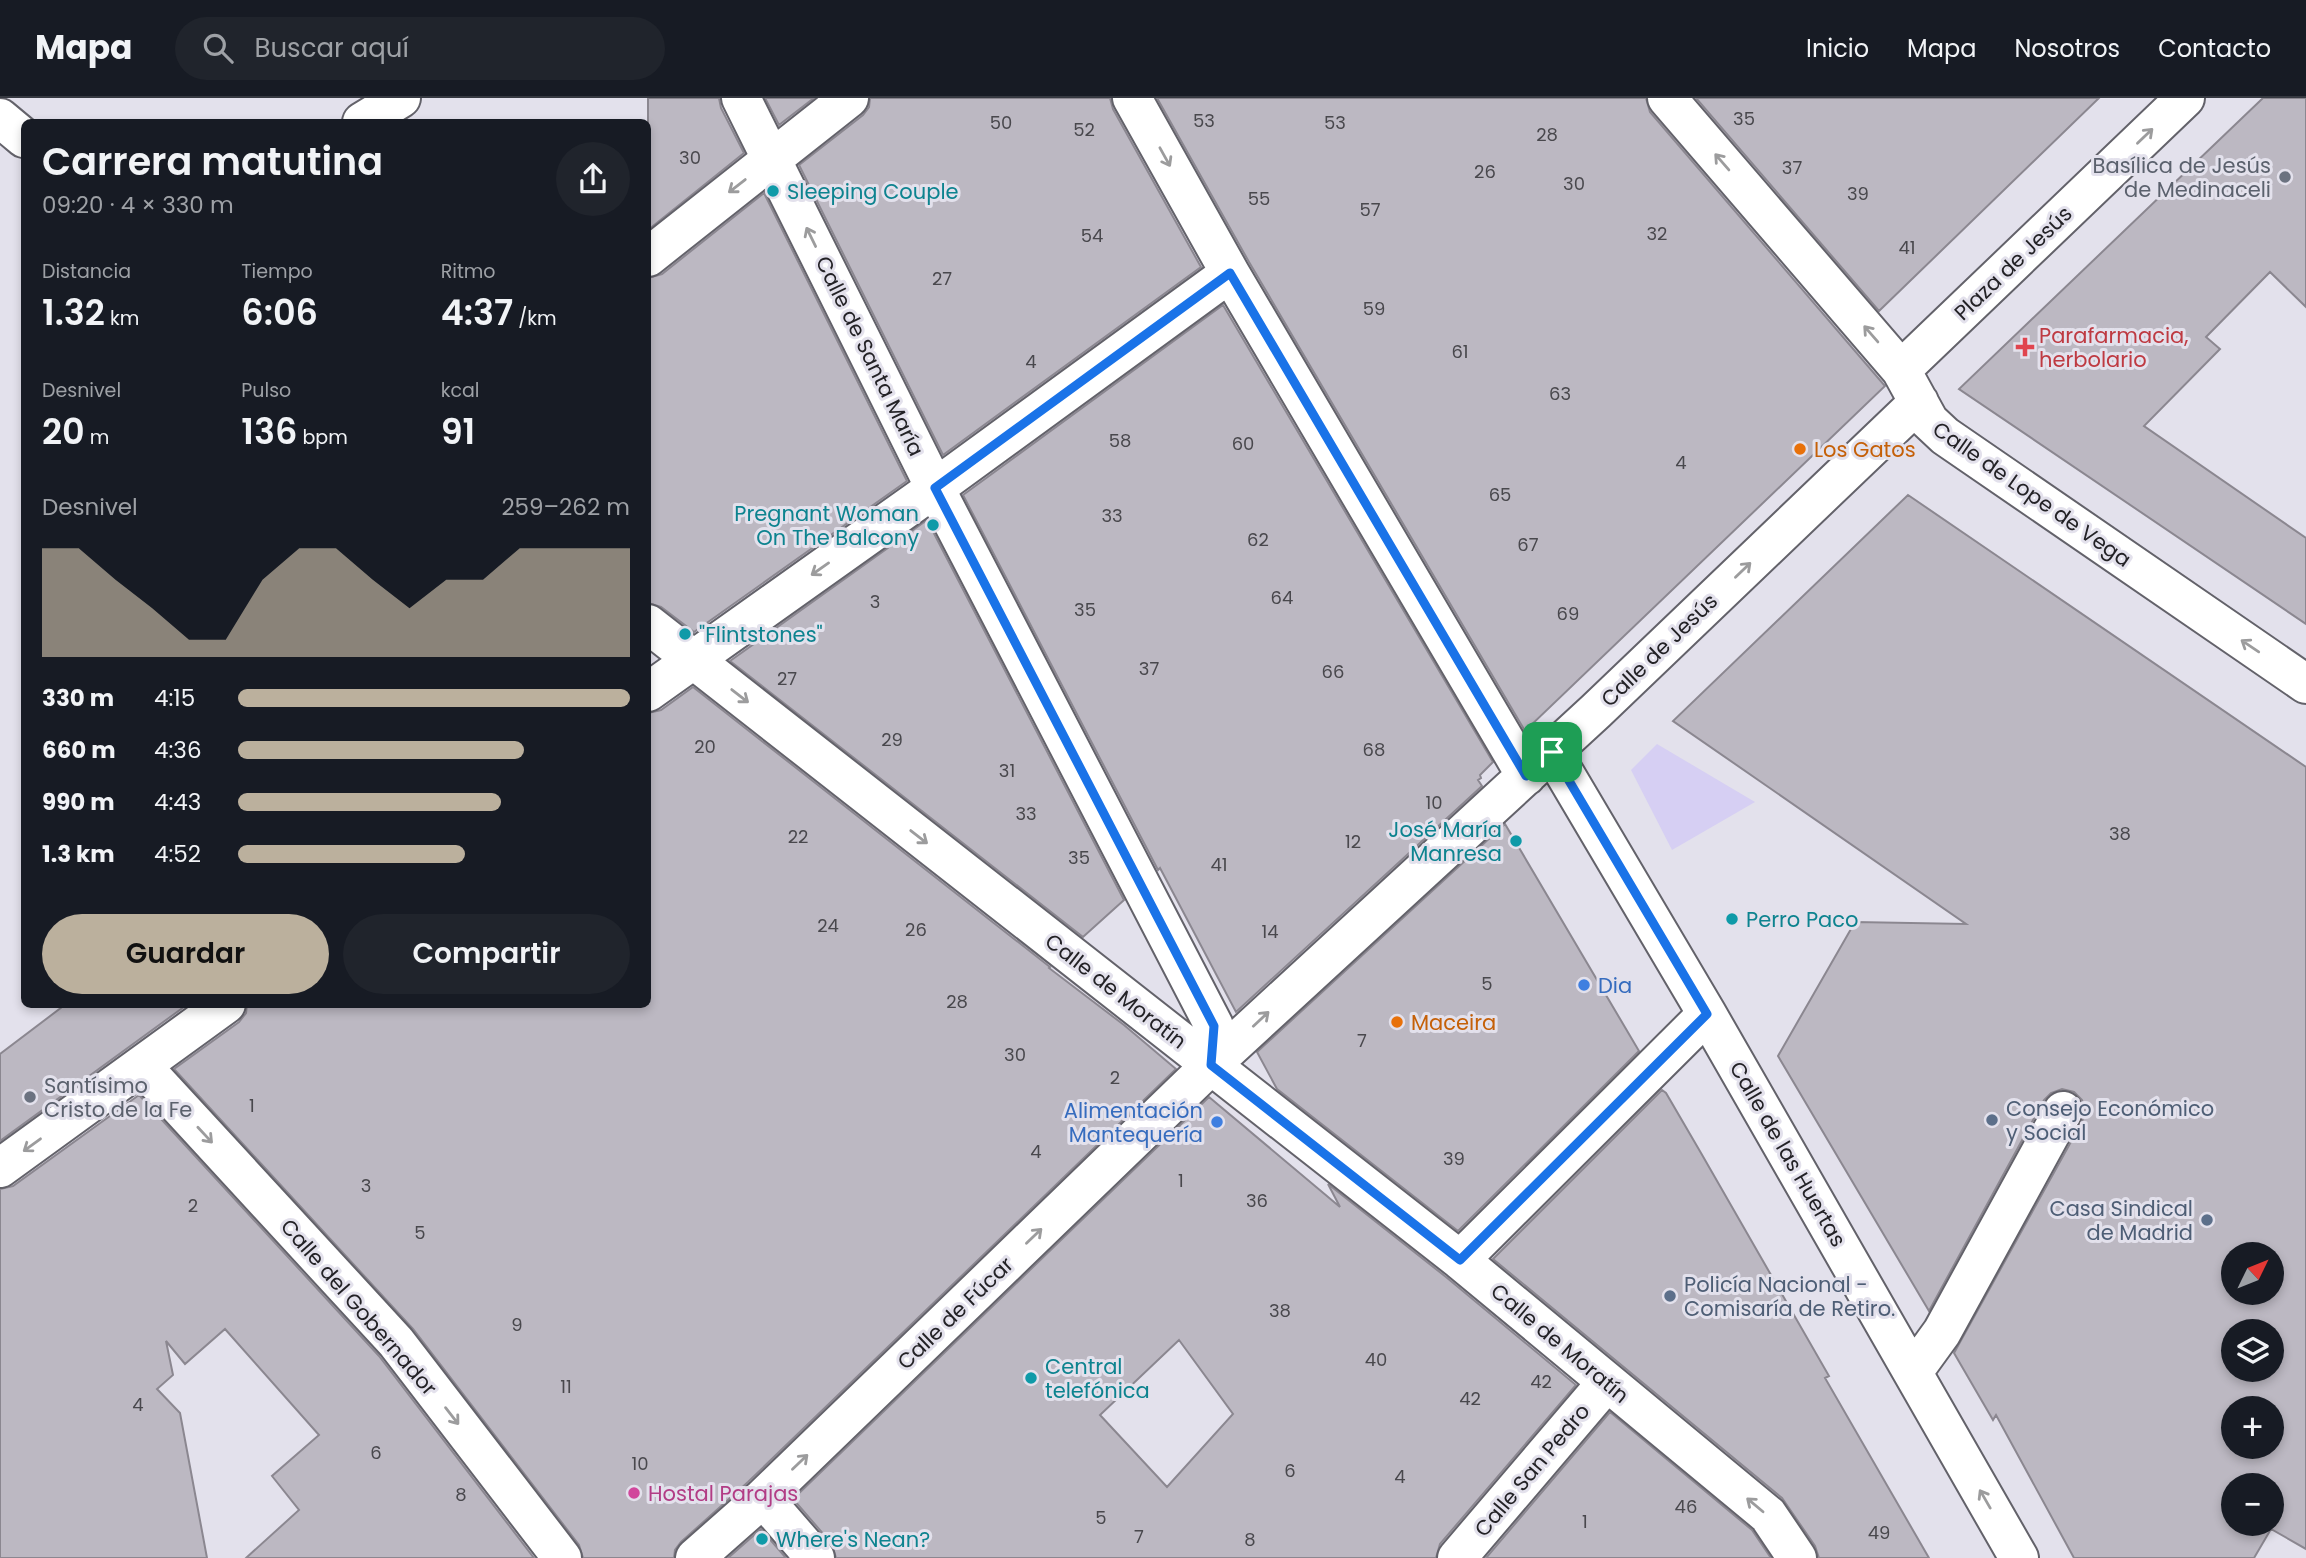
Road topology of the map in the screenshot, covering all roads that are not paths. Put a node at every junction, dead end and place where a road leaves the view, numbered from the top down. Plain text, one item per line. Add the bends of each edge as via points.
1 (401, 98) edge
2 (741, 98) edge
3 (849, 98) edge
4 (1132, 98) edge
5 (1667, 98) edge
6 (2185, 98) edge
7 (0, 117) edge
8 (367, 119) edge
9 (21, 135) edge
10 (772, 159) junction
11 (651, 255) edge
12 (1230, 273) junction
13 (1910, 386) junction
14 (935, 488) junction
15 (651, 626) edge
16 (693, 659) junction
17 (2306, 684) edge
18 (651, 690) edge
19 (1539, 764) junction
20 (221, 1008) edge
21 (1707, 1014) junction
22 (1211, 1065) junction
23 (142, 1066) junction
24 (2063, 1111) dead end
25 (0, 1168) edge
26 (1460, 1260) junction
27 (1913, 1372) junction
28 (1607, 1382) junction
29 (763, 1498) junction
30 (562, 1558) edge
31 (695, 1558) edge
32 (815, 1558) edge
33 (1457, 1558) edge
34 (1797, 1558) edge
35 (2019, 1558) edge

1 - 8 street
2 - 10 street, Calle de Santa María
3 - 10 street
4 -> 12 street, Calle de las Huertas
13 -> 5 street, Calle de Lope de Vega
13 -> 6 street, Plaza de Jesús
7 - 9 street
10 -> 11 street
14 -> 10 street, Calle de Santa María
12 - 14 street
12 - 19 street, Calle de las Huertas
17 -> 13 street, Calle de Lope de Vega via 1945,436 1928,421
19 -> 13 street, Calle de Jesús
14 -> 16 street
14 - 22 street, Calle de Santa María via 1214,1026
15 - 16 street, Calle de Moratín
16 - 18 street
16 -> 22 street, Calle de Moratín
19 - 21 street, Calle de las Huertas
22 -> 19 street, Calle de Jesús
20 - 23 street
21 - 26 street
21 - 27 street, Calle de las Huertas
22 - 26 street, Calle de Moratín
29 -> 22 street, Calle de Fúcar
23 -> 25 street
23 -> 30 street, Calle del Gobernador via 396,1342
24 - 27 street via 1942,1332
26 - 28 street, Calle de Moratín
35 -> 27 street, Calle de las Huertas
28 - 33 street, Calle San Pedro
34 -> 28 street, Calle de Moratín via 1768,1516
29 - 31 street, Calle de Fúcar
29 - 32 street

